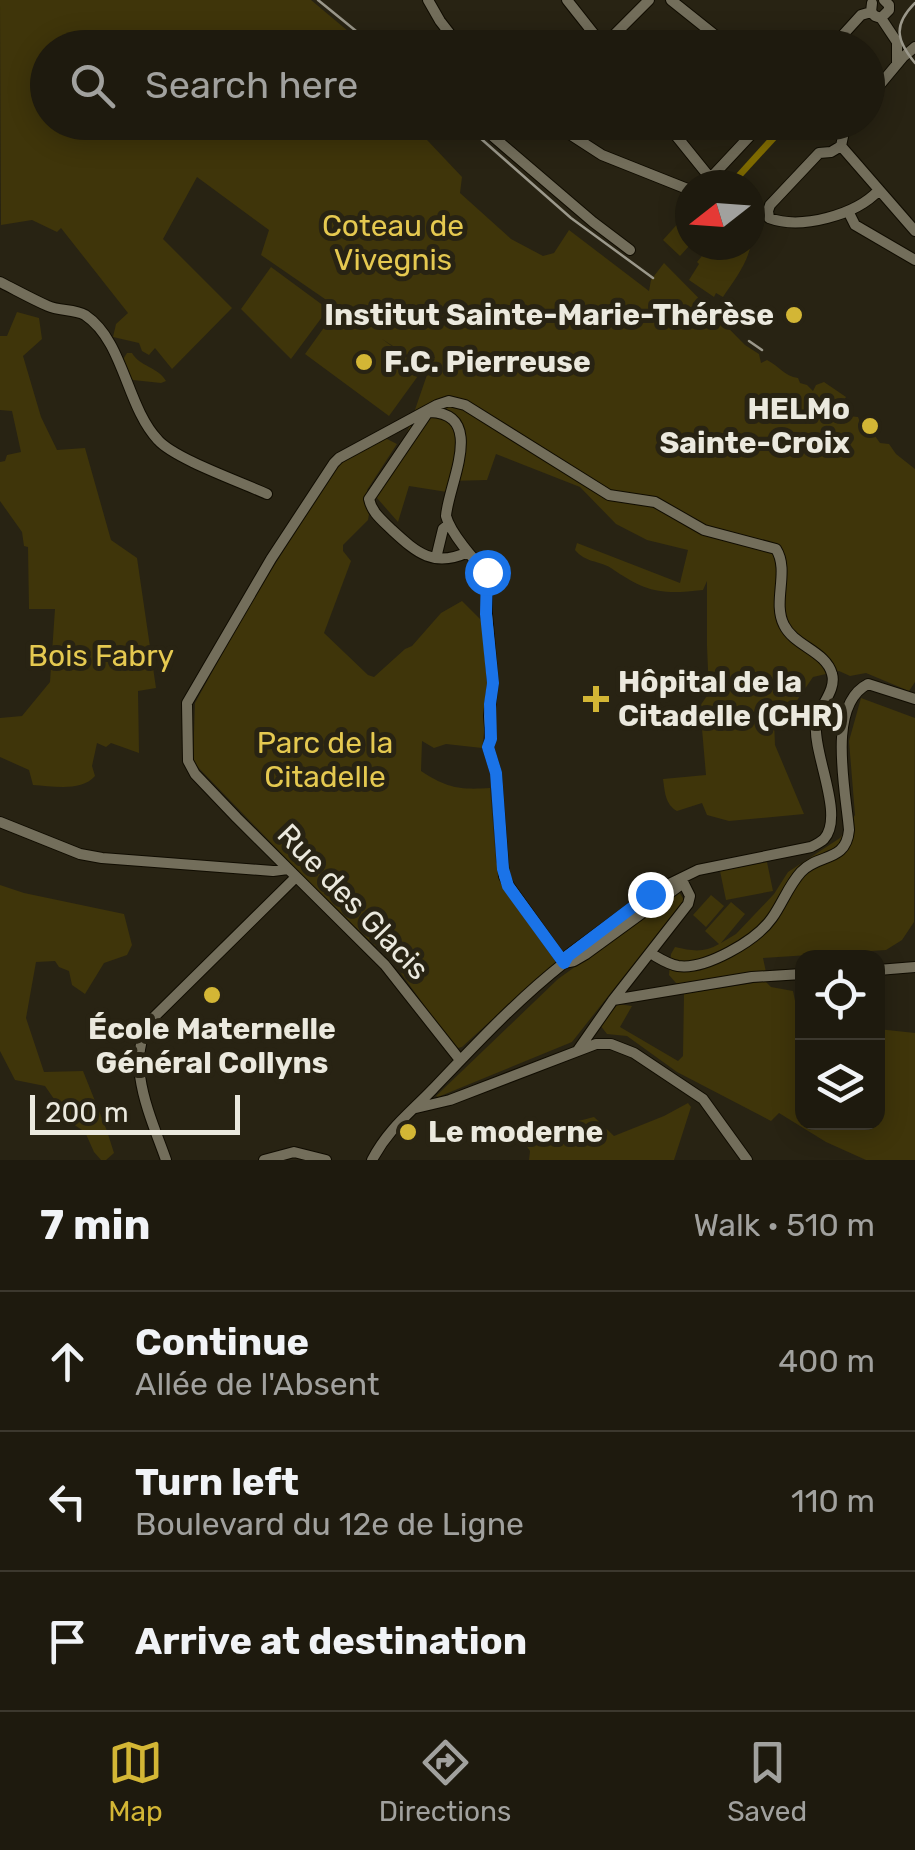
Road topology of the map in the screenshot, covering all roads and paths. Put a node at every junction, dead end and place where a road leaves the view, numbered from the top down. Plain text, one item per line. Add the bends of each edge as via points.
1 (428, 0) edge
2 (567, 0) edge
3 (649, 0) edge
4 (671, 0) edge
5 (888, 1) edge
6 (873, 6) edge
7 (447, 30) edge
8 (590, 30) edge
9 (620, 30) edge
10 (708, 30) edge
11 (847, 30) edge
12 (915, 47) edge
13 (896, 64) junction
14 (885, 77) edge
15 (497, 140) edge
16 (579, 140) edge
17 (677, 140) edge
18 (746, 140) edge
19 (842, 140) edge
20 (841, 146) junction
21 (698, 170) edge
22 (718, 170) edge
23 (675, 184) edge
24 (879, 190) junction
25 (848, 211) junction
26 (915, 230) edge
27 (630, 250) dead end
28 (915, 260) edge
29 (0, 282) edge
30 (428, 412) junction
31 (385, 435) junction
32 (402, 450) junction
33 (267, 494) dead end
34 (448, 525) junction
35 (468, 552) junction
36 (436, 558) junction
37 (915, 699) edge
38 (0, 822) edge
39 (292, 873) junction
40 (683, 880) junction
41 (650, 952) junction
42 (564, 963) junction
43 (915, 967) edge
44 (885, 969) edge
45 (795, 974) edge
46 (613, 1000) junction
47 (578, 1050) junction
48 (460, 1060) junction
49 (415, 1108) junction
50 (166, 1160) edge
51 (264, 1160) edge
52 (326, 1160) edge
53 (372, 1160) edge
54 (747, 1160) edge

1 - 7 street
2 - 8 street
3 - 9 street
4 - 10 street
5 - 6 street via 888,12
6 - 11 street
6 - 13 street via 897,42
12 - 13 street
13 - 14 street
15 - 27 street
16 - 23 street
17 - 21 street
18 - 22 street
19 - 20 street
20 - 24 street
20 - 25 street via 819,153 768,214 778,221 818,220
24 - 25 street
24 - 26 street
25 - 28 street via 855,225
29 - 33 street via 52,308 82,313 111,348 161,444
30 - 31 street, Rue des Glacis
30 - 32 street
30 - 34 street via 452,418 462,440
30 - 40 street via 449,402 465,404 609,495 655,502 704,530 776,549 784,626 833,675 815,729 830,826 824,840 810,847 698,870
31 - 32 street via 397,438
31 - 39 street, Rue des Glacis via 338,458 187,702 190,769
32 - 36 street via 369,498 371,507 412,549
34 - 35 street
34 - 36 street
35 - 36 street
35 - 42 street via 487,572 493,692 488,747 504,876
37 - 41 street via 868,684 859,688 842,736 846,844 800,872 764,928 693,966
38 - 39 street via 92,856
39 - 48 street, Rue des Glacis via 385,965
39 - 50 street via 140,1041 140,1075
40 - 41 street via 688,904
40 - 42 street via 586,954
41 - 46 street
42 - 48 street
43 - 44 street
45 - 46 street
46 - 47 street
47 - 49 street
47 - 54 street via 610,1044 672,1077 702,1099
48 - 49 street
49 - 53 street
51 - 52 street via 294,1152

